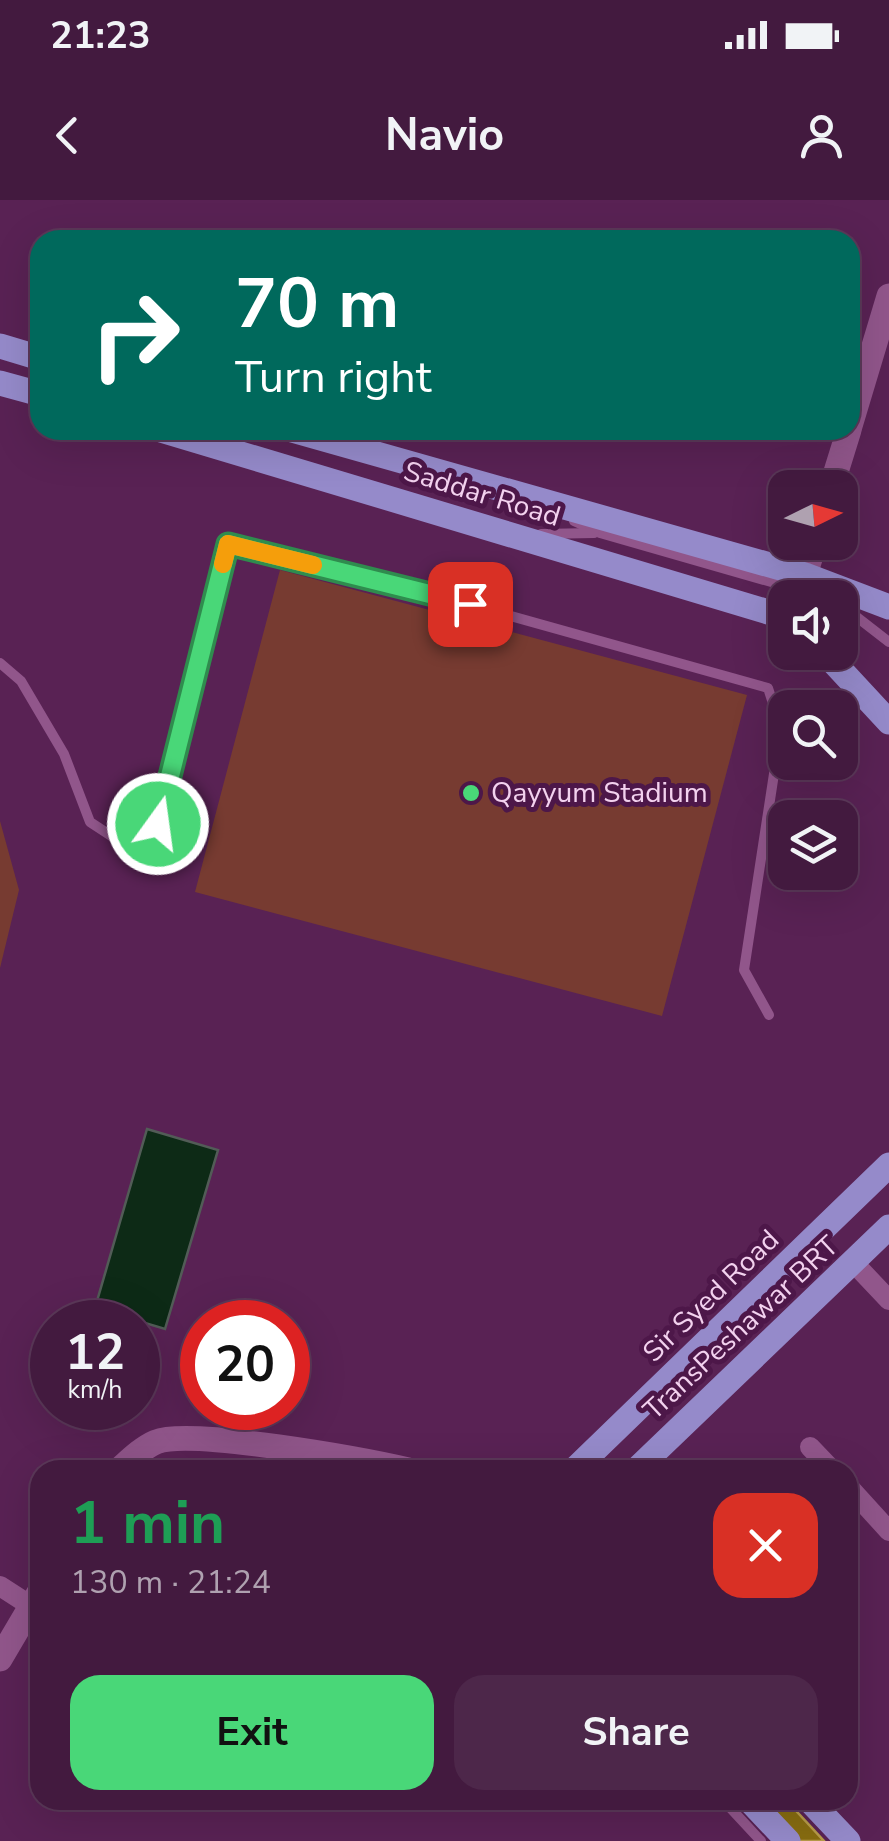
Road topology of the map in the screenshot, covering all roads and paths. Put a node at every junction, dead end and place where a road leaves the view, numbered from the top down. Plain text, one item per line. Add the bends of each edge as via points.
1 (889, 296) edge
2 (0, 346) edge
3 (30, 355) edge
4 (0, 382) edge
5 (30, 391) edge
6 (860, 392) edge
7 (195, 440) edge
8 (327, 440) edge
9 (846, 440) edge
10 (837, 470) edge
11 (518, 495) junction
12 (600, 533) junction
13 (516, 534) junction
14 (810, 560) edge
15 (805, 575) junction
16 (768, 581) edge
17 (889, 606) edge
18 (768, 611) edge
19 (858, 618) edge
20 (889, 642) edge
21 (0, 663) edge
22 (841, 670) edge
23 (889, 722) edge
24 (769, 1015) dead end
25 (889, 1165) edge
26 (889, 1219) edge
27 (889, 1227) edge
28 (852, 1261) junction
29 (889, 1300) edge
30 (810, 1447) dead end
31 (132, 1460) edge
32 (350, 1460) edge
33 (584, 1460) edge
34 (635, 1460) edge
35 (646, 1460) edge
36 (822, 1460) edge
37 (858, 1497) edge
38 (889, 1531) edge
39 (0, 1586) edge
40 (30, 1597) edge
41 (30, 1609) edge
42 (0, 1659) edge
43 (732, 1810) edge
44 (759, 1810) edge
45 (803, 1810) edge
46 (819, 1810) edge
47 (761, 1841) edge
48 (788, 1841) edge
49 (832, 1841) edge
50 (848, 1841) edge

1 - 6 street
2 - 3 main road
4 - 5 main road
7 - 13 main road, Saddar Road
8 - 11 main road, Saddar Road
9 - 10 street
11 - 12 lane
11 - 15 main road, Saddar Road
12 - 13 lane
12 - 16 lane
13 - 18 main road, Saddar Road
14 - 15 street
15 - 17 main road, Saddar Road
19 - 20 lane
21 - 24 lane via 20,681 64,754 90,822 119,842 158,824 228,544 768,688 781,728 744,970
22 - 23 main road
25 - 33 main road, Sir Syed Road
26 - 34 lane, TransPeshawar BRT
27 - 28 main road
28 - 29 street
28 - 35 main road
30 - 36 street
31 - 32 street via 158,1441 189,1440
37 - 38 street
39 - 40 street
41 - 42 street
43 - 47 lane
44 - 48 main road
45 - 49 lane
46 - 50 main road

